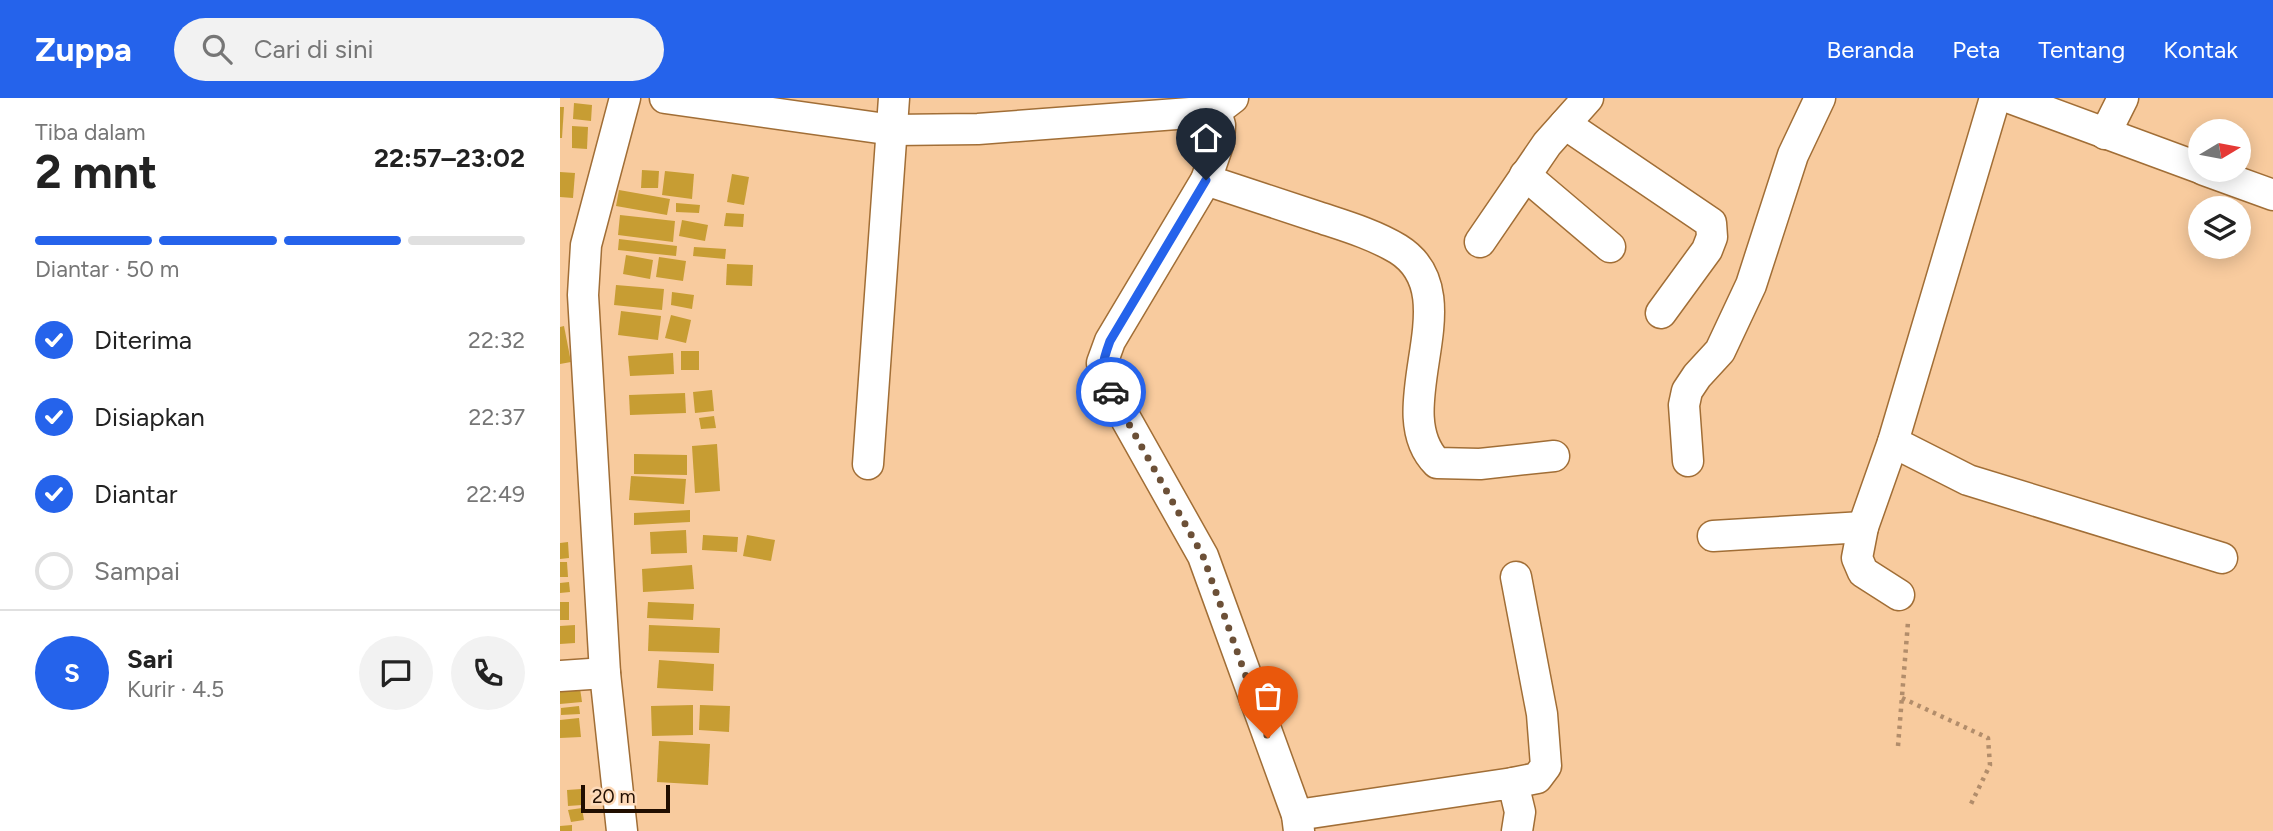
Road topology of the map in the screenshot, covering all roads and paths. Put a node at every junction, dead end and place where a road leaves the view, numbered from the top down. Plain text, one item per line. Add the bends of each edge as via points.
1 (625, 98) edge
2 (665, 98) edge
3 (894, 98) edge
4 (1588, 98) edge
5 (1820, 98) edge
6 (1995, 98) edge
7 (2010, 98) edge
8 (2123, 98) edge
9 (1224, 105) edge
10 (1565, 124) junction
11 (893, 130) junction
12 (2105, 134) junction
13 (2188, 164) edge
14 (1525, 175) junction
15 (1206, 180) junction
16 (2238, 182) edge
17 (2273, 195) edge
18 (1480, 242) dead end
19 (1610, 247) dead end
20 (1661, 313) dead end
21 (1893, 442) junction
22 (1553, 456) dead end
23 (1688, 461) dead end
24 (868, 464) dead end
25 (1863, 527) junction
26 (1713, 536) dead end
27 (2222, 558) dead end
28 (1516, 577) dead end
29 (1899, 596) joint
30 (605, 673) junction
31 (560, 676) edge
32 (1902, 698) junction
33 (1898, 746) dead end
34 (1513, 783) junction
35 (1970, 806) dead end
36 (1298, 823) edge
37 (622, 831) edge
38 (1517, 831) edge

1 - 30 street via 586,245 583,295
2 - 11 street
3 - 11 street
4 - 10 street
5 - 23 street via 1793,155 1751,285 1720,351 1687,391
6 - 21 street
7 - 12 street
8 - 12 street
9 - 11 street via 978,129
9 - 15 street via 1219,142
10 - 14 street
10 - 20 street via 1711,223 1707,250
11 - 24 street
12 - 13 street
14 - 18 street
14 - 19 street
15 - 22 street via 1366,233 1400,250 1419,269 1428,289 1430,316 1420,415 1427,454 1437,463 1480,464
15 - 36 street via 1110,341 1102,363 1104,380 1203,556
16 - 17 street
21 - 25 street
21 - 27 street via 1968,480
25 - 26 street
25 - 29 street via 1857,558 1863,572
28 - 34 street via 1542,714 1546,766 1537,778
29 - 32 path via 1908,620
30 - 31 street
30 - 37 street
32 - 33 path
32 - 35 path via 1987,738 1990,765
34 - 36 street
34 - 38 street via 1520,812

